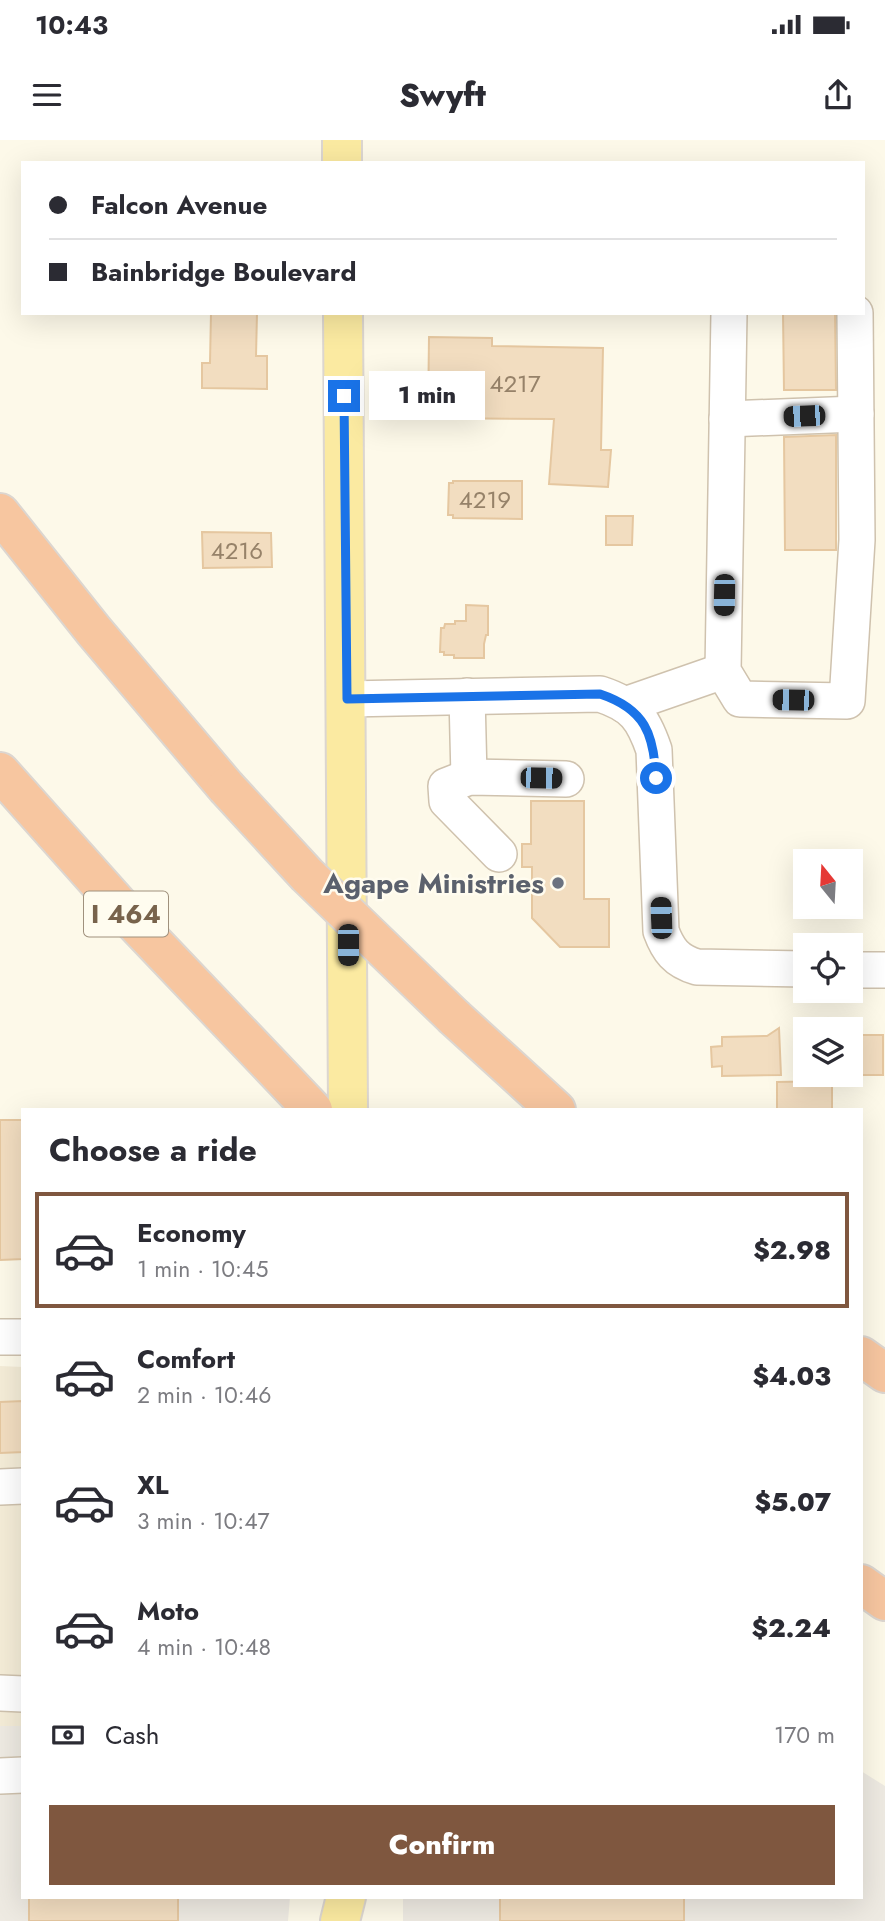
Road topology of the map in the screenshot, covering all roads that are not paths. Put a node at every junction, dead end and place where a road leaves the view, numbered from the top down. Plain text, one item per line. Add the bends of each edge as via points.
1 (342, 140) edge
2 (342, 161) edge
3 (343, 315) edge
4 (729, 315) edge
5 (855, 315) edge
6 (856, 414) junction
7 (727, 419) junction
8 (0, 513) edge
9 (723, 671) junction
10 (467, 696) junction
11 (347, 699) junction
12 (625, 705) junction
13 (0, 772) edge
14 (469, 778) junction
15 (566, 779) dead end
16 (499, 853) dead end
17 (793, 969) edge
18 (863, 970) edge
19 (885, 970) edge
20 (311, 1108) edge
21 (348, 1108) edge
22 (554, 1108) edge
23 (0, 1337) edge
24 (21, 1337) edge
25 (863, 1357) edge
26 (885, 1373) edge
27 (21, 1486) edge
28 (0, 1487) edge
29 (863, 1585) edge
30 (885, 1601) edge
31 (0, 1693) edge
32 (21, 1694) edge
33 (21, 1775) edge
34 (0, 1776) edge
35 (346, 1899) edge
36 (353, 1899) edge
37 (340, 1921) edge
38 (353, 1921) edge

1 - 2 main road
3 - 11 main road
4 - 7 street
5 - 6 street
6 - 7 street
6 - 9 street via 857,540 847,701 740,699
7 - 9 street
8 - 22 highway, bridge via 93,631 307,875
9 - 12 street
10 - 11 street
10 - 12 street via 600,694
10 - 14 street
11 - 21 main road
12 - 17 street via 646,726 654,750 661,931 668,949 697,967
13 - 20 highway, I 464
14 - 15 street
14 - 16 street via 446,786 447,801
18 - 19 street
23 - 24 street
25 - 26 highway
27 - 28 street
29 - 30 highway
31 - 32 street
33 - 34 street
35 - 37 main road
36 - 38 main road

